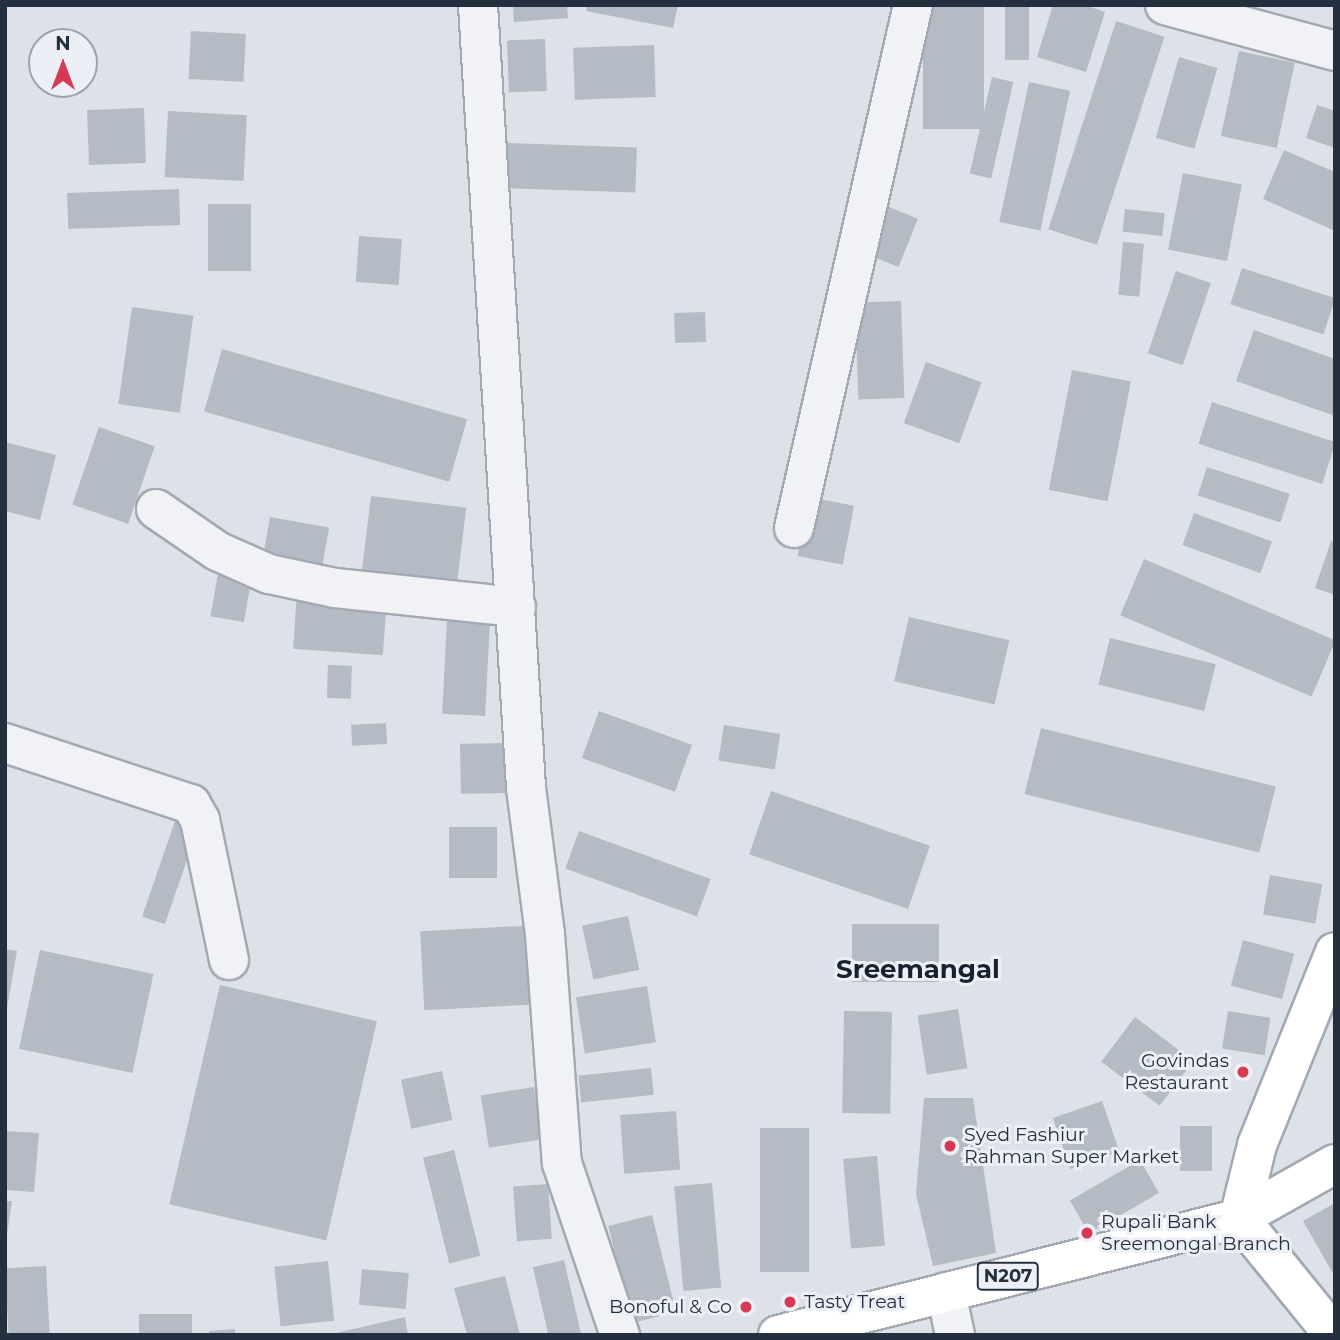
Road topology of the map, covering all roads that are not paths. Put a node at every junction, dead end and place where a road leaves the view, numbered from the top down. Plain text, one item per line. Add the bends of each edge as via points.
1 (478, 5) edge
2 (913, 5) edge
3 (1165, 5) edge
4 (1335, 51) edge
5 (156, 509) dead end
6 (794, 528) dead end
7 (516, 607) junction
8 (5, 743) edge
9 (1335, 952) edge
10 (229, 960) dead end
11 (1335, 1164) edge
12 (1239, 1218) junction
13 (946, 1292) junction
14 (620, 1335) edge
15 (778, 1335) edge
16 (955, 1335) edge
17 (1334, 1335) edge

1 - 7 street
2 - 6 street
3 - 4 street
5 - 7 street via 217,551 269,574 335,588
7 - 14 street via 526,788 545,934 562,1163
8 - 10 street via 191,804 200,820
9 - 12 main road via 1257,1145
11 - 12 main road
12 - 13 main road, N207
12 - 17 main road
13 - 15 main road, N207
13 - 16 street

